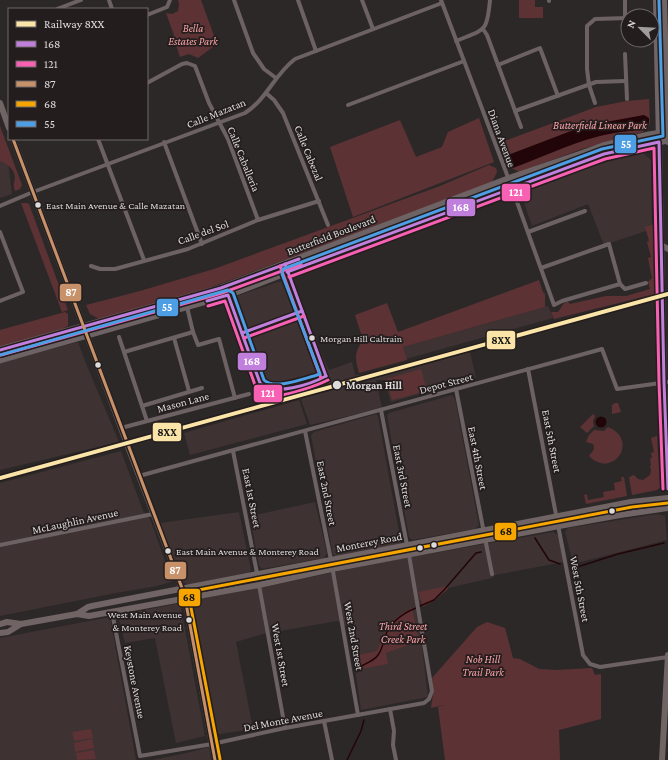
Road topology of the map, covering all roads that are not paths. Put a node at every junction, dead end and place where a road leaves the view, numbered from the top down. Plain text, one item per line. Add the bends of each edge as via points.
1 (81, 0) edge
2 (170, 0) edge
3 (234, 0) edge
4 (298, 0) edge
5 (362, 0) edge
6 (490, 0) edge
7 (664, 0) edge
8 (442, 2) edge
9 (60, 8) edge
10 (148, 15) edge
11 (620, 18) edge
12 (660, 18) edge
13 (664, 18) junction
14 (373, 29) junction
15 (483, 29) junction
16 (456, 41) junction
17 (655, 48) edge
18 (316, 51) junction
19 (625, 54) dead end
20 (464, 61) junction
21 (498, 65) junction
22 (276, 78) junction
23 (626, 81) junction
24 (148, 82) edge
25 (589, 85) junction
26 (266, 93) junction
27 (558, 96) junction
28 (627, 99) dead end
29 (0, 103) edge
30 (595, 103) dead end
31 (348, 105) dead end
32 (515, 111) junction
33 (219, 123) junction
34 (8, 125) edge
35 (521, 128) dead end
36 (668, 132) edge
37 (659, 134) junction
38 (13, 140) edge
39 (98, 140) edge
40 (668, 141) edge
41 (164, 142) junction
42 (659, 142) junction
43 (107, 164) junction
44 (508, 179) junction
45 (512, 188) junction
46 (33, 192) junction
47 (318, 201) junction
48 (0, 206) edge
49 (584, 211) dead end
50 (258, 220) junction
51 (328, 225) dead end
52 (0, 232) edge
53 (528, 232) junction
54 (202, 244) junction
55 (661, 245) junction
56 (668, 249) edge
57 (144, 260) junction
58 (92, 266) dead end
59 (541, 268) junction
60 (646, 283) dead end
61 (620, 284) junction
62 (0, 301) edge
63 (187, 307) junction
64 (83, 326) junction
65 (193, 332) junction
66 (87, 335) junction
67 (119, 337) dead end
68 (174, 338) junction
69 (0, 350) edge
70 (124, 352) junction
71 (0, 360) edge
72 (528, 369) junction
73 (666, 382) edge
74 (202, 388) dead end
75 (456, 389) junction
76 (189, 391) junction
77 (250, 394) dead end
78 (235, 398) junction
79 (142, 406) junction
80 (381, 410) junction
81 (147, 421) junction
82 (121, 428) junction
83 (305, 431) junction
84 (233, 451) junction
85 (139, 476) junction
86 (668, 489) edge
87 (668, 498) edge
88 (668, 508) edge
89 (153, 514) junction
90 (558, 516) junction
91 (559, 526) junction
92 (483, 530) junction
93 (486, 540) junction
94 (0, 545) edge
95 (406, 545) junction
96 (409, 555) junction
97 (331, 560) junction
98 (333, 570) junction
99 (257, 573) junction
100 (492, 574) dead end
101 (259, 585) junction
102 (182, 588) junction
103 (185, 598) junction
104 (112, 612) junction
105 (76, 614) junction
106 (0, 624) edge
107 (21, 624) junction
108 (0, 633) edge
109 (668, 656) edge
110 (390, 709) junction
111 (358, 716) junction
112 (324, 721) junction
113 (285, 728) junction
114 (212, 744) junction
115 (140, 756) joint
116 (215, 760) edge
117 (332, 760) edge
118 (396, 760) edge
119 (662, 760) edge

1 - 9 street
2 - 10 street via 166,7
3 - 22 street via 253,53 264,69
4 - 18 street
5 - 14 street
6 - 15 street via 488,21
7 - 13 main road
8 - 14 street, Calle Mazatan
8 - 16 street, Diana Avenue
11 - 25 street via 595,19 587,26
12 - 13 street
13 - 36 main road
14 - 18 street, Calle Mazatan
15 - 16 street
15 - 21 street
16 - 20 street, Diana Avenue
17 - 37 main road
18 - 22 street, Calle Mazatan via 295,59
19 - 23 street
20 - 31 street
20 - 44 street, Diana Avenue
21 - 27 street via 540,48
21 - 32 street
22 - 26 street, Calle Mazatan
23 - 25 street via 596,82
23 - 28 street
24 - 33 street, Calle Caballeria via 176,66 187,63 195,66
25 - 27 street
25 - 30 street
26 - 33 street, Calle Mazatan via 245,113
26 - 47 street, Calle Cabezal via 283,113
27 - 32 street
29 - 34 main road
32 - 35 street
33 - 41 street, Calle Mazatan
33 - 50 street, Calle Caballeria via 228,139
36 - 37 main road, Butterfield Boulevard
36 - 40 main road
37 - 42 main road
37 - 44 main road, Butterfield Boulevard via 603,146
38 - 46 main road
39 - 43 street
40 - 42 main road, Butterfield Boulevard
41 - 43 street, Calle Mazatan
41 - 54 street
42 - 45 main road, Butterfield Boulevard via 604,154
42 - 55 main road
43 - 46 street, Calle Mazatan
43 - 57 street
44 - 45 street, Diana Avenue
44 - 64 main road, Butterfield Boulevard via 221,288
45 - 53 street, Diana Avenue
45 - 63 main road, Butterfield Boulevard via 228,295
46 - 48 street, Calle Mazatan
46 - 64 main road
47 - 50 street, Calle del Sol
47 - 51 street, Calle Cabezal
49 - 53 street
50 - 54 street, Calle del Sol
52 - 62 street via 23,292
53 - 59 street, Diana Avenue
54 - 57 street, Calle del Sol
55 - 56 main road
55 - 73 main road
57 - 58 street, Calle del Sol via 115,269
59 - 61 street, Diana Avenue via 554,305
59 - 61 street via 609,244
60 - 61 street via 625,289
63 - 65 street
63 - 66 main road, Butterfield Boulevard
64 - 66 main road
64 - 69 main road, Butterfield Boulevard
65 - 68 street
65 - 78 street via 198,345 219,339
66 - 71 main road, Butterfield Boulevard
66 - 82 main road
67 - 70 street
68 - 70 street
68 - 76 street
70 - 79 street
72 - 73 street, Depot Street via 602,349 616,389
72 - 75 street, Depot Street
72 - 90 street, East 5th Street
73 - 86 main road
74 - 76 street
75 - 80 street, Depot Street
75 - 92 street, East 4th Street
76 - 79 street
77 - 78 street, Mason Lane
78 - 81 street, Mason Lane
79 - 81 street
80 - 83 street, Depot Street
80 - 95 street, East 3rd Street
81 - 82 street, Mason Lane
82 - 85 main road
83 - 84 street, Depot Street
83 - 97 street, East 2nd Street
84 - 85 street, Depot Street
84 - 99 street, East 1st Street
85 - 89 main road
87 - 90 main road, Monterey Road via 630,502
88 - 91 main road, Monterey Road
89 - 94 street, McLaughlin Avenue
89 - 102 main road
90 - 91 street, West 5th Street
90 - 92 main road, Monterey Road
91 - 93 main road, Monterey Road
91 - 109 street, West 5th Street via 583,655 590,664 600,667
92 - 93 street, East 4th Street
92 - 95 main road, Monterey Road
93 - 96 main road, Monterey Road
93 - 100 street, East 4th Street
95 - 97 main road, Monterey Road
96 - 98 main road, Monterey Road
96 - 110 street, Del Monte Avenue via 432,691 424,703
97 - 98 street, West 2nd Street
97 - 99 main road, Monterey Road
98 - 101 main road, Monterey Road
98 - 111 street, West 2nd Street
99 - 102 main road, Monterey Road
101 - 103 main road, Monterey Road
101 - 113 street, West 1st Street
102 - 103 main road
102 - 105 main road, Monterey Road via 88,607
103 - 104 main road, Monterey Road
103 - 114 main road
104 - 105 main road, Monterey Road via 89,616
104 - 115 street, Keystone Avenue
105 - 107 main road, Monterey Road
106 - 107 main road, Monterey Road
107 - 108 main road, Monterey Road via 8,632
109 - 119 main road
110 - 111 street, Del Monte Avenue
110 - 118 street
111 - 112 street, Del Monte Avenue
112 - 113 street, Del Monte Avenue
112 - 117 street
113 - 114 street, Del Monte Avenue
114 - 115 street, Del Monte Avenue
114 - 116 main road

